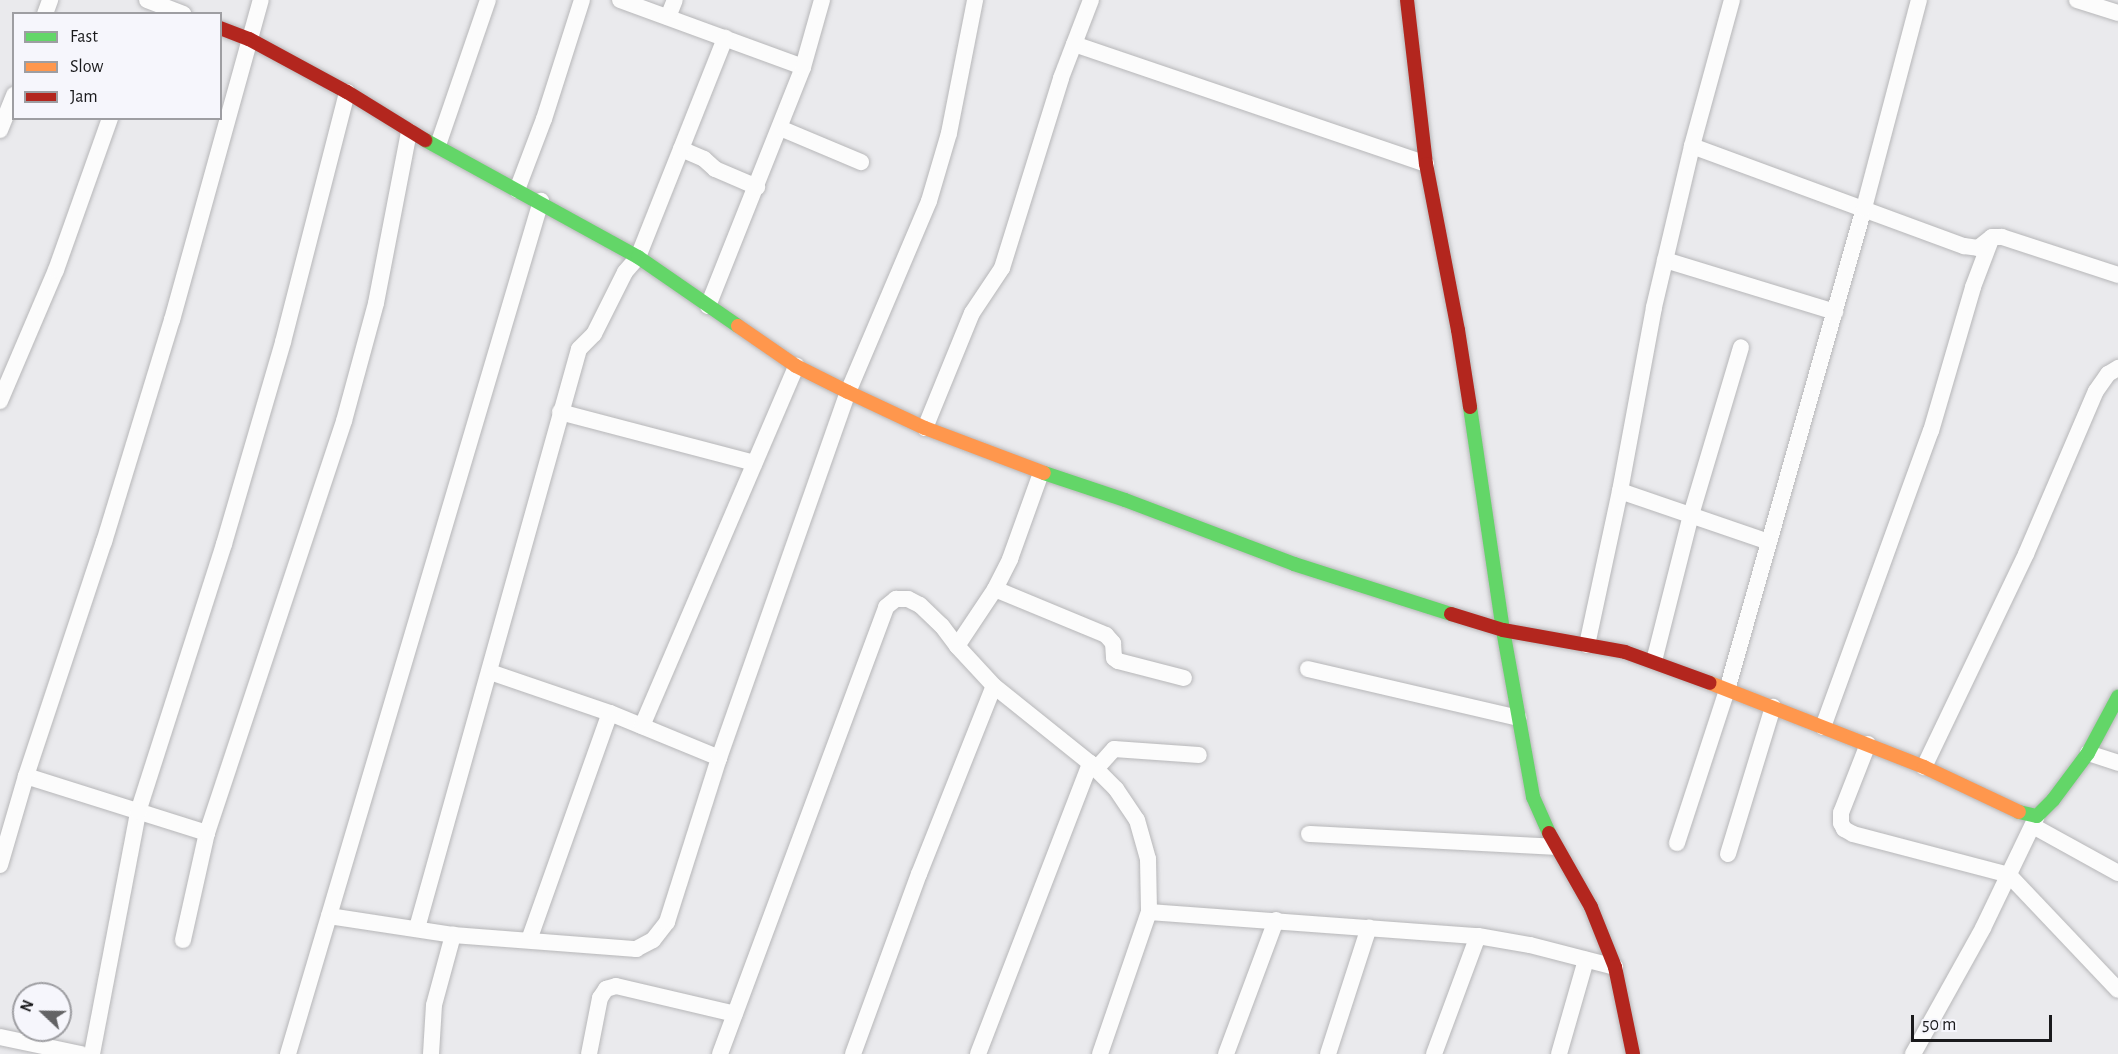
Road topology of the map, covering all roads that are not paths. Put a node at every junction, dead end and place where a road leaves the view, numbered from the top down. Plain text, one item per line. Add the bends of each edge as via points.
1 (147, 0) edge
2 (261, 0) edge
3 (488, 0) edge
4 (582, 0) edge
5 (620, 0) edge
6 (675, 0) edge
7 (822, 0) edge
8 (975, 0) edge
9 (1092, 0) edge
10 (1407, 0) edge
11 (1732, 0) edge
12 (1919, 0) edge
13 (2078, 0) edge
14 (178, 12) edge
15 (2118, 13) edge
16 (668, 17) junction
17 (222, 29) edge
18 (725, 38) junction
19 (249, 39) junction
20 (1074, 44) junction
21 (803, 67) junction
22 (347, 92) junction
23 (12, 100) edge
24 (109, 120) edge
25 (780, 128) junction
26 (0, 130) edge
27 (409, 131) junction
28 (438, 145) junction
29 (1692, 146) junction
30 (681, 149) junction
31 (861, 162) dead end
32 (1426, 164) junction
33 (757, 187) junction
34 (517, 190) junction
35 (541, 201) junction
36 (1864, 208) junction
37 (1992, 237) junction
38 (638, 257) junction
39 (1665, 260) junction
40 (2118, 275) edge
41 (708, 306) junction
42 (1835, 312) junction
43 (1741, 347) dead end
44 (796, 366) junction
45 (2118, 369) edge
46 (848, 392) junction
47 (0, 401) edge
48 (560, 411) junction
49 (925, 428) junction
50 (754, 463) junction
51 (1041, 473) junction
52 (1620, 490) junction
53 (1691, 515) junction
54 (1769, 542) junction
55 (995, 589) junction
56 (1503, 630) junction
57 (1587, 645) junction
58 (957, 646) junction
59 (1654, 661) junction
60 (1308, 669) dead end
61 (490, 672) junction
62 (1184, 678) dead end
63 (994, 686) junction
64 (1727, 690) junction
65 (2118, 697) edge
66 (1773, 707) junction
67 (610, 713) junction
68 (1518, 718) junction
69 (642, 726) junction
70 (1823, 727) junction
71 (1868, 744) junction
72 (2088, 753) junction
73 (1199, 755) dead end
74 (719, 758) junction
75 (2118, 763) edge
76 (1093, 766) junction
77 (1924, 767) junction
78 (26, 776) junction
79 (138, 812) junction
80 (2035, 821) junction
81 (207, 833) junction
82 (1309, 834) dead end
83 (1677, 843) dead end
84 (1555, 847) junction
85 (1728, 854) dead end
86 (0, 865) edge
87 (2118, 873) edge
88 (2009, 875) junction
89 (1149, 912) junction
90 (329, 916) junction
91 (1276, 920) junction
92 (1369, 927) junction
93 (417, 928) junction
94 (453, 935) junction
95 (1478, 936) junction
96 (183, 940) dead end
97 (529, 940) junction
98 (1586, 960) junction
99 (1615, 967) junction
100 (2118, 990) edge
101 (735, 1014) junction
102 (0, 1037) edge
103 (81, 1054) edge
104 (92, 1054) edge
105 (288, 1054) edge
106 (431, 1054) edge
107 (589, 1054) edge
108 (720, 1054) edge
109 (853, 1054) edge
110 (978, 1054) edge
111 (1100, 1054) edge
112 (1226, 1054) edge
113 (1328, 1054) edge
114 (1434, 1054) edge
115 (1559, 1054) edge
116 (1633, 1054) edge
117 (1913, 1054) edge

1 - 14 street
2 - 19 street
3 - 28 street
4 - 34 street
5 - 16 street
6 - 16 street
7 - 21 street
8 - 46 street via 949,133 929,201
9 - 20 street
10 - 32 street
11 - 29 street
12 - 36 street
13 - 15 street
16 - 18 street
17 - 19 street
18 - 21 street
18 - 30 street
19 - 22 street
19 - 78 street via 172,320
20 - 32 street
20 - 49 street via 1002,268 972,313
21 - 25 street
22 - 27 street
22 - 79 street via 284,342
23 - 26 street
24 - 47 street via 56,270
25 - 31 street
25 - 33 street
27 - 28 street
27 - 81 street via 376,303 344,421
28 - 34 street
29 - 36 street
29 - 39 street
30 - 33 street via 704,159 716,170
30 - 38 street
32 - 56 street via 1458,330
33 - 41 street
34 - 35 street
35 - 38 street
35 - 90 street
36 - 37 street via 1964,246 1978,248
36 - 42 street
37 - 40 street
37 - 70 street via 1973,287 1931,431
38 - 41 street
38 - 48 street via 625,272 594,334 579,349
39 - 42 street
39 - 52 street
41 - 44 street
42 - 54 street
43 - 53 street
44 - 46 street
44 - 50 street
45 - 77 street via 2096,391 2026,554
46 - 49 street
46 - 74 street
48 - 50 street
48 - 61 street
49 - 51 street
50 - 69 street
51 - 55 street
51 - 56 street via 1170,516 1294,564
52 - 53 street
52 - 57 street
53 - 54 street
53 - 59 street
54 - 64 street
55 - 58 street
55 - 62 street via 1106,635 1113,643 1114,658 1118,661
56 - 57 street
56 - 68 street
57 - 59 street
58 - 63 street
58 - 101 street via 920,605 896,599 886,607
59 - 64 street
60 - 68 street
61 - 67 street
61 - 93 street
63 - 76 street
63 - 109 street
64 - 66 street
64 - 83 street
65 - 72 street
66 - 70 street
66 - 85 street
67 - 69 street
67 - 97 street
68 - 84 street via 1533,796
69 - 74 street
70 - 71 street
71 - 77 street
71 - 88 street via 1841,813 1844,829
72 - 75 street
72 - 80 street
73 - 76 street via 1114,749
74 - 97 street via 667,922 653,940 636,949
76 - 89 street via 1116,789 1137,820 1148,860
76 - 110 street
77 - 80 street
78 - 79 street
78 - 86 street
79 - 81 street
79 - 104 street
80 - 87 street
80 - 88 street
81 - 96 street
82 - 84 street
84 - 99 street via 1591,907
88 - 100 street
88 - 117 street
89 - 91 street
89 - 111 street
90 - 93 street
90 - 105 street
91 - 92 street
91 - 112 street
92 - 95 street
92 - 113 street
93 - 94 street
94 - 97 street
94 - 106 street via 434,1005
95 - 98 street
95 - 114 street
98 - 99 street
98 - 115 street
99 - 116 street
101 - 107 street via 616,986 606,989 600,998
101 - 108 street
102 - 103 street

